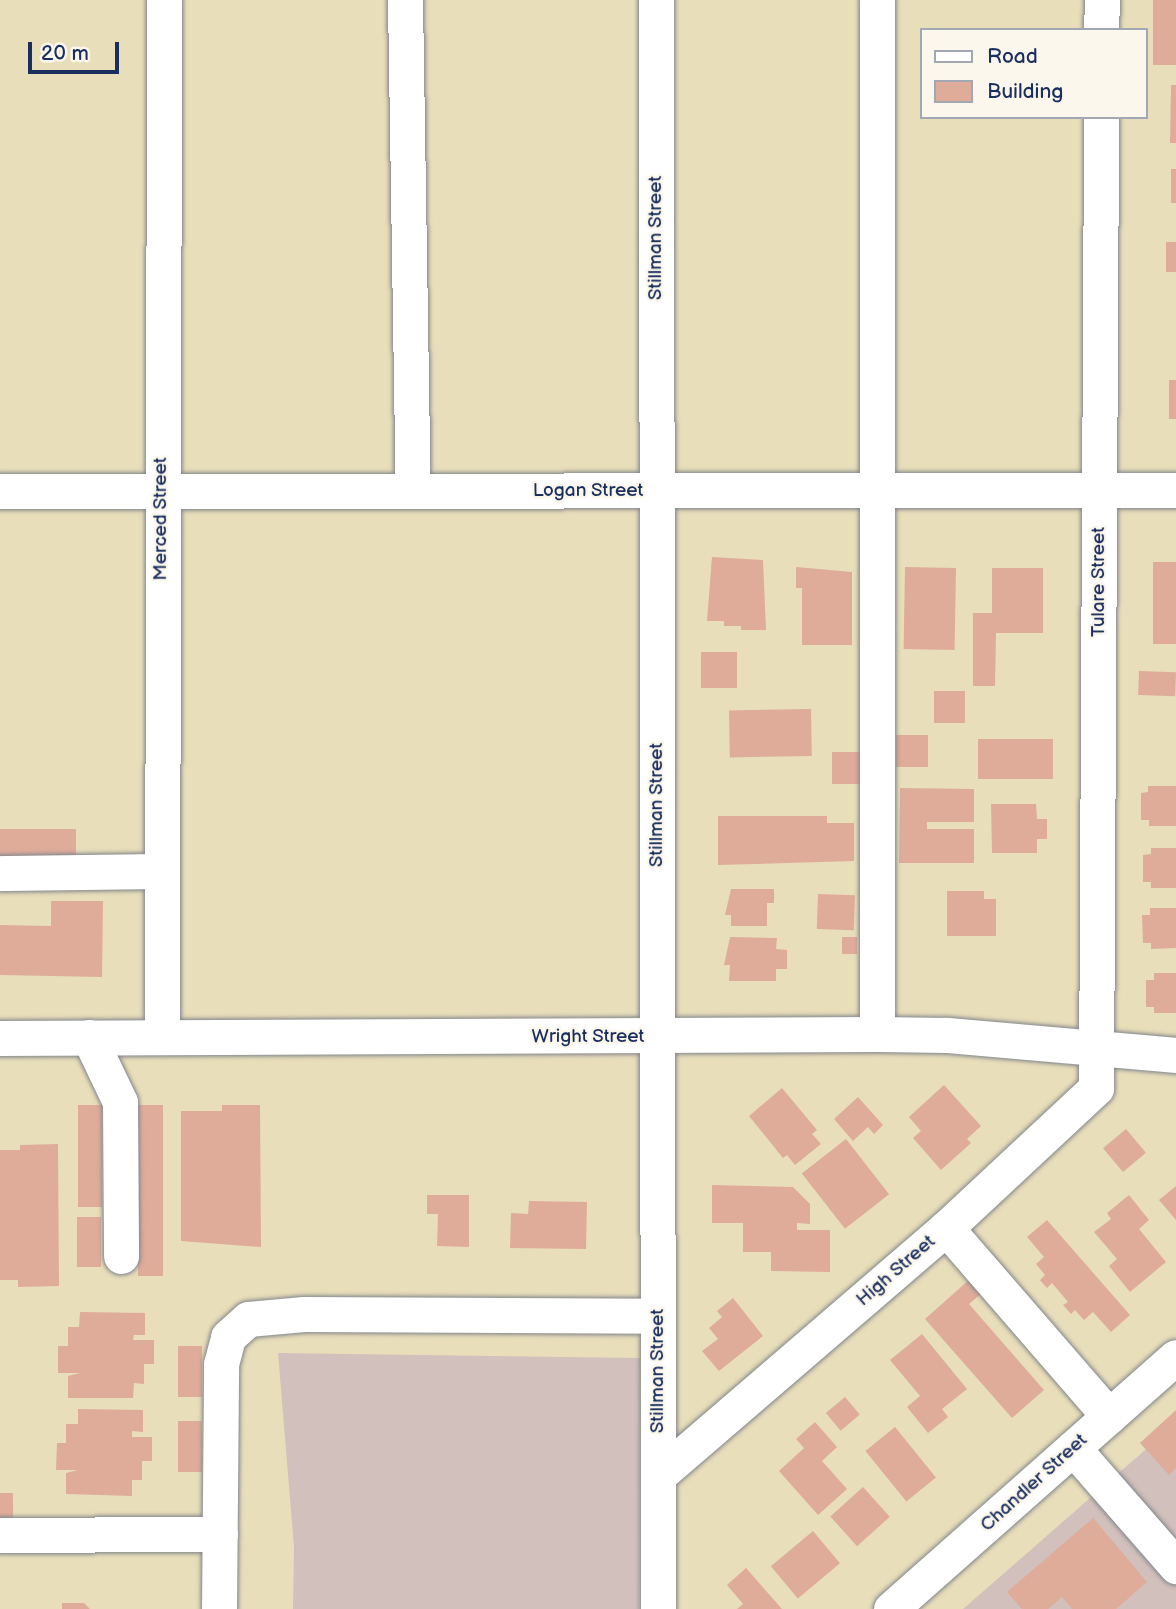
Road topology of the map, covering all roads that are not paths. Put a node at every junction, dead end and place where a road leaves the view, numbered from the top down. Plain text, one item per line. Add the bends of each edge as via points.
1 (164, 0) edge
2 (405, 0) edge
3 (656, 0) edge
4 (877, 0) edge
5 (1101, 0) edge
6 (1101, 28) edge
7 (1101, 119) edge
8 (1176, 490) edge
9 (0, 491) edge
10 (161, 491) junction
11 (413, 491) junction
12 (1100, 491) junction
13 (656, 492) junction
14 (878, 492) junction
15 (161, 871) junction
16 (0, 873) edge
17 (877, 1034) junction
18 (89, 1037) junction
19 (162, 1037) junction
20 (658, 1037) junction
21 (0, 1038) edge
22 (1099, 1047) junction
23 (1176, 1055) edge
24 (946, 1228) junction
25 (121, 1256) dead end
26 (658, 1316) junction
27 (1176, 1357) edge
28 (1109, 1416) junction
29 (1073, 1448) junction
30 (659, 1475) junction
31 (220, 1534) junction
32 (0, 1535) edge
33 (1176, 1566) edge
34 (219, 1609) edge
35 (658, 1609) edge
36 (891, 1609) edge

1 - 10 street, Merced Street
2 - 11 street
3 - 13 street, Stillman Street
4 - 14 street
5 - 6 street
7 - 12 street, Tulare Street
8 - 12 street, Logan Street
9 - 10 street, Logan Street
10 - 11 street, Logan Street
10 - 15 street, Merced Street
11 - 13 street, Logan Street
12 - 14 street, Logan Street
12 - 22 street, Tulare Street
13 - 14 street, Logan Street
13 - 20 street, Stillman Street
14 - 17 street
15 - 16 street
15 - 19 street, Merced Street
17 - 20 street, Wright Street
17 - 22 street, Wright Street
18 - 19 street, Wright Street
18 - 21 street, Wright Street
18 - 25 street via 120,1102
19 - 20 street, Wright Street
20 - 26 street, Stillman Street
22 - 23 street, Wright Street
22 - 24 street, High Street via 1094,1094
24 - 28 street
24 - 30 street, High Street
26 - 30 street, Stillman Street
26 - 31 street via 304,1314 248,1319 228,1336 221,1364
27 - 28 street, Chandler Street
28 - 29 street, Chandler Street
29 - 33 street
29 - 36 street, Chandler Street
30 - 35 street, Stillman Street
31 - 32 street
31 - 34 street

